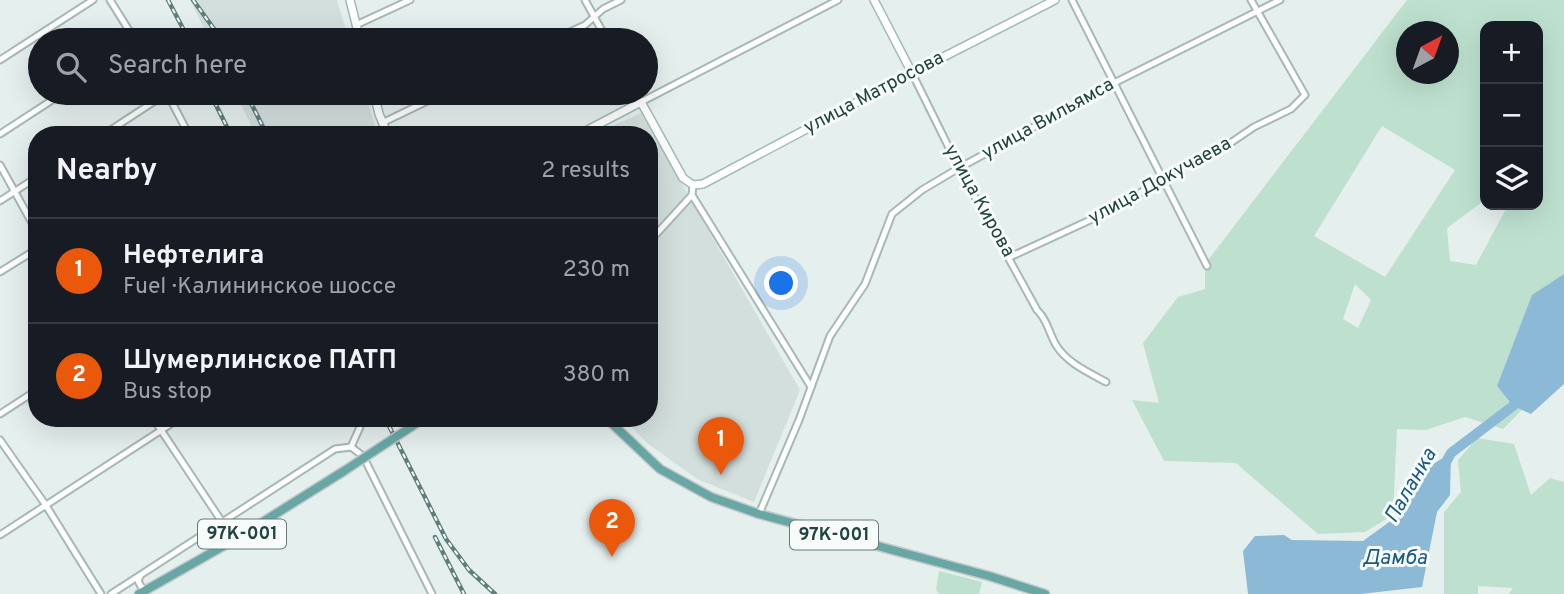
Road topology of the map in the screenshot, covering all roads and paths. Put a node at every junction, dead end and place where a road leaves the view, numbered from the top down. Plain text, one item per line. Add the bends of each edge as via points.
1 (93, 0) edge
2 (110, 0) edge
3 (350, 0) edge
4 (410, 0) edge
5 (586, 0) edge
6 (621, 0) edge
7 (838, 0) edge
8 (874, 0) edge
9 (1055, 0) edge
10 (1072, 0) edge
11 (1251, 0) edge
12 (1280, 0) edge
13 (1257, 11) junction
14 (594, 17) junction
15 (356, 25) junction
16 (50, 28) edge
17 (128, 28) edge
18 (357, 28) edge
19 (576, 28) edge
20 (600, 28) edge
21 (28, 42) edge
22 (0, 60) edge
23 (912, 73) junction
24 (1114, 83) junction
25 (658, 93) edge
26 (45, 105) edge
27 (149, 105) edge
28 (173, 105) edge
29 (377, 105) edge
30 (418, 105) edge
31 (634, 105) edge
32 (642, 105) edge
33 (382, 122) junction
34 (117, 126) edge
35 (184, 126) edge
36 (384, 126) edge
37 (595, 126) edge
38 (654, 126) edge
39 (0, 134) edge
40 (658, 134) edge
41 (0, 164) edge
42 (959, 167) junction
43 (1161, 177) junction
44 (28, 183) edge
45 (693, 186) junction
46 (15, 191) junction
47 (692, 195) junction
48 (0, 201) edge
49 (28, 215) edge
50 (658, 232) edge
51 (28, 255) edge
52 (1010, 257) junction
53 (1207, 266) dead end
54 (0, 272) edge
55 (1106, 382) dead end
56 (811, 387) junction
57 (28, 396) edge
58 (0, 414) edge
59 (160, 427) edge
60 (166, 427) edge
61 (360, 427) edge
62 (411, 427) edge
63 (616, 427) edge
64 (162, 430) junction
65 (0, 440) edge
66 (351, 447) junction
67 (45, 504) junction
68 (759, 514) junction
69 (222, 522) junction
70 (0, 535) edge
71 (140, 576) junction
72 (148, 590) junction
73 (101, 594) edge
74 (111, 594) edge
75 (139, 594) edge
76 (432, 594) edge
77 (1045, 594) edge

1 - 16 street
2 - 17 street
3 - 15 street
4 - 15 street
5 - 14 street
6 - 14 street
7 - 25 street
8 - 23 street, улица Кирова
9 - 23 street, улица Матросова
10 - 24 street
11 - 13 street
12 - 13 street, улица Вильямса
13 - 24 street, улица Вильямса
13 - 43 street, улица Докучаева via 1305,95 1291,109
14 - 19 street
14 - 20 street
15 - 18 street
21 - 22 street
23 - 42 street, улица Кирова
23 - 45 street, улица Матросова
24 - 42 street, улица Вильямса
24 - 43 street
26 - 39 street
27 - 34 street
28 - 35 street
29 - 33 street
30 - 33 street
31 - 37 street
32 - 38 street
33 - 36 street
40 - 45 street via 683,178
41 - 46 street
42 - 52 street, улица Кирова
42 - 56 street, улица Вильямса via 892,214 865,284 830,336
43 - 52 street, улица Докучаева via 1127,203
43 - 53 street
44 - 46 street
45 - 47 street
46 - 48 street
46 - 49 street
47 - 50 street
47 - 56 street
51 - 54 street
52 - 55 street, улица Кирова via 1058,348 1077,366
56 - 68 street, улица Вильямса
57 - 58 street
59 - 64 street
60 - 64 street
61 - 66 street
62 - 72 main road, 97К-001, bridge
63 - 68 main road, 97К-001 via 660,469 711,497
64 - 67 street
64 - 69 street
65 - 67 street
66 - 69 street via 335,449
66 - 76 street via 363,456
67 - 70 street
67 - 73 street
68 - 77 main road, 97К-001
69 - 71 street
71 - 72 street via 142,588
71 - 74 street
72 - 75 main road, 97К-001

